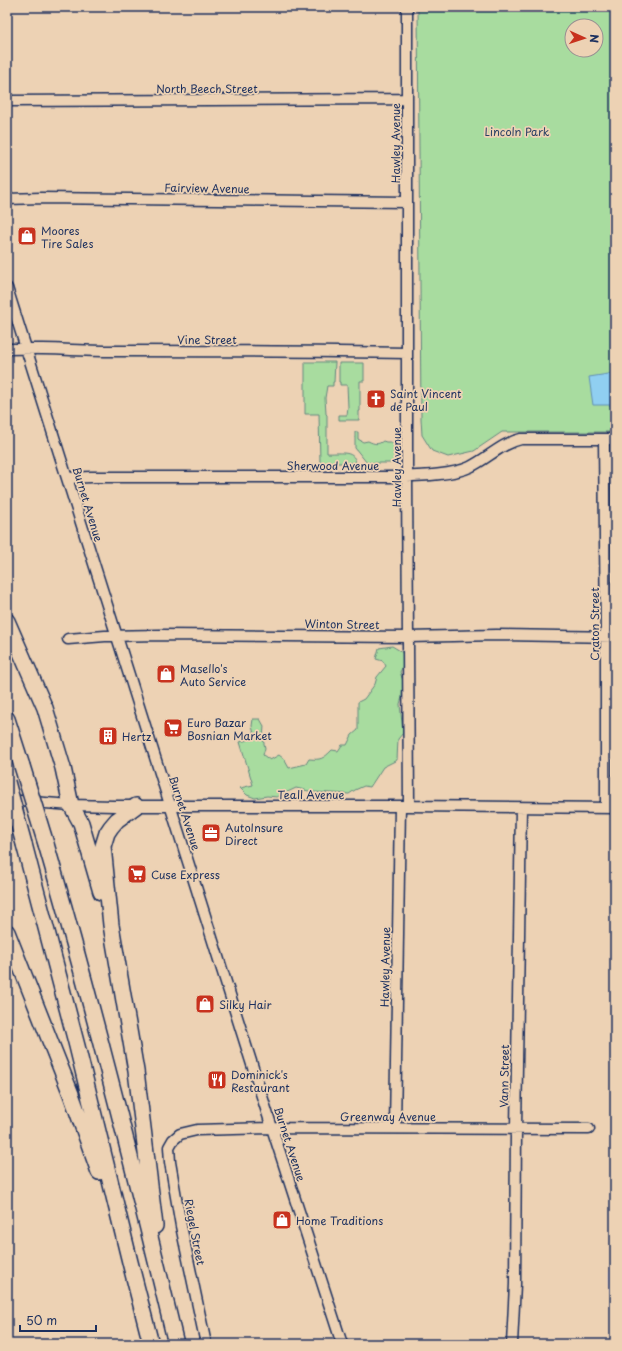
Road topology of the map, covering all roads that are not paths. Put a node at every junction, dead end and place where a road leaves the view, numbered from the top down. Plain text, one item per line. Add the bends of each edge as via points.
1 (407, 7) edge
2 (407, 99) junction
3 (7, 101) edge
4 (7, 199) edge
5 (407, 202) junction
6 (7, 288) edge
7 (26, 348) junction
8 (7, 349) edge
9 (408, 353) junction
10 (604, 439) junction
11 (615, 439) edge
12 (407, 476) junction
13 (67, 478) junction
14 (7, 621) edge
15 (116, 636) junction
16 (409, 637) junction
17 (611, 637) edge
18 (68, 639) dead end
19 (7, 718) edge
20 (7, 782) edge
21 (7, 800) edge
22 (71, 804) junction
23 (136, 806) junction
24 (170, 806) junction
25 (404, 806) junction
26 (521, 808) junction
27 (610, 808) edge
28 (111, 925) junction
29 (7, 932) edge
30 (272, 1128) junction
31 (395, 1128) junction
32 (516, 1129) junction
33 (589, 1129) dead end
34 (186, 1132) joint
35 (130, 1262) junction
36 (163, 1288) junction
37 (151, 1344) edge
38 (176, 1344) edge
39 (206, 1344) edge
40 (342, 1344) edge
41 (512, 1344) edge

1 - 2 street, Hawley Avenue
2 - 3 street, North Beech Street
2 - 5 street, Hawley Avenue
4 - 5 street, Fairview Avenue
5 - 9 street, Hawley Avenue
6 - 7 street, Burnet Avenue
7 - 8 street, Vine Street
7 - 9 street, Vine Street via 76,351
7 - 13 street, Burnet Avenue
9 - 12 street, Hawley Avenue
10 - 11 street, Sherwood Avenue
10 - 12 street, Sherwood Avenue via 513,440 463,470
10 - 17 street, Craton Street
12 - 13 street, Sherwood Avenue
12 - 16 street, Hawley Avenue
13 - 15 street, Burnet Avenue
14 - 22 highway via 45,708
15 - 16 street, Winton Street
15 - 18 street, Winton Street
15 - 24 street, Burnet Avenue
16 - 17 street, Winton Street
16 - 25 street, Hawley Avenue
17 - 27 street, Craton Street
19 - 36 highway, bridge via 71,931
20 - 35 highway, bridge via 77,1046
21 - 22 street, Teall Avenue
22 - 23 street, Teall Avenue
22 - 28 highway via 81,823
23 - 24 street, Teall Avenue
23 - 28 highway via 111,827 103,846
24 - 25 street, Teall Avenue
24 - 30 street, Burnet Avenue
25 - 26 street, Teall Avenue
25 - 31 street, Hawley Avenue
26 - 27 street, Teall Avenue
26 - 32 street, Vann Street
28 - 36 highway via 136,1071
29 - 35 highway via 72,1094
30 - 31 street, Greenway Avenue
30 - 34 street, Greenway Avenue
30 - 40 street, Burnet Avenue
31 - 32 street, Greenway Avenue
32 - 33 street, Greenway Avenue
32 - 41 street, Vann Street
34 - 39 street, Riegel Street via 176,1137 169,1146 170,1162
35 - 37 highway
36 - 38 highway

